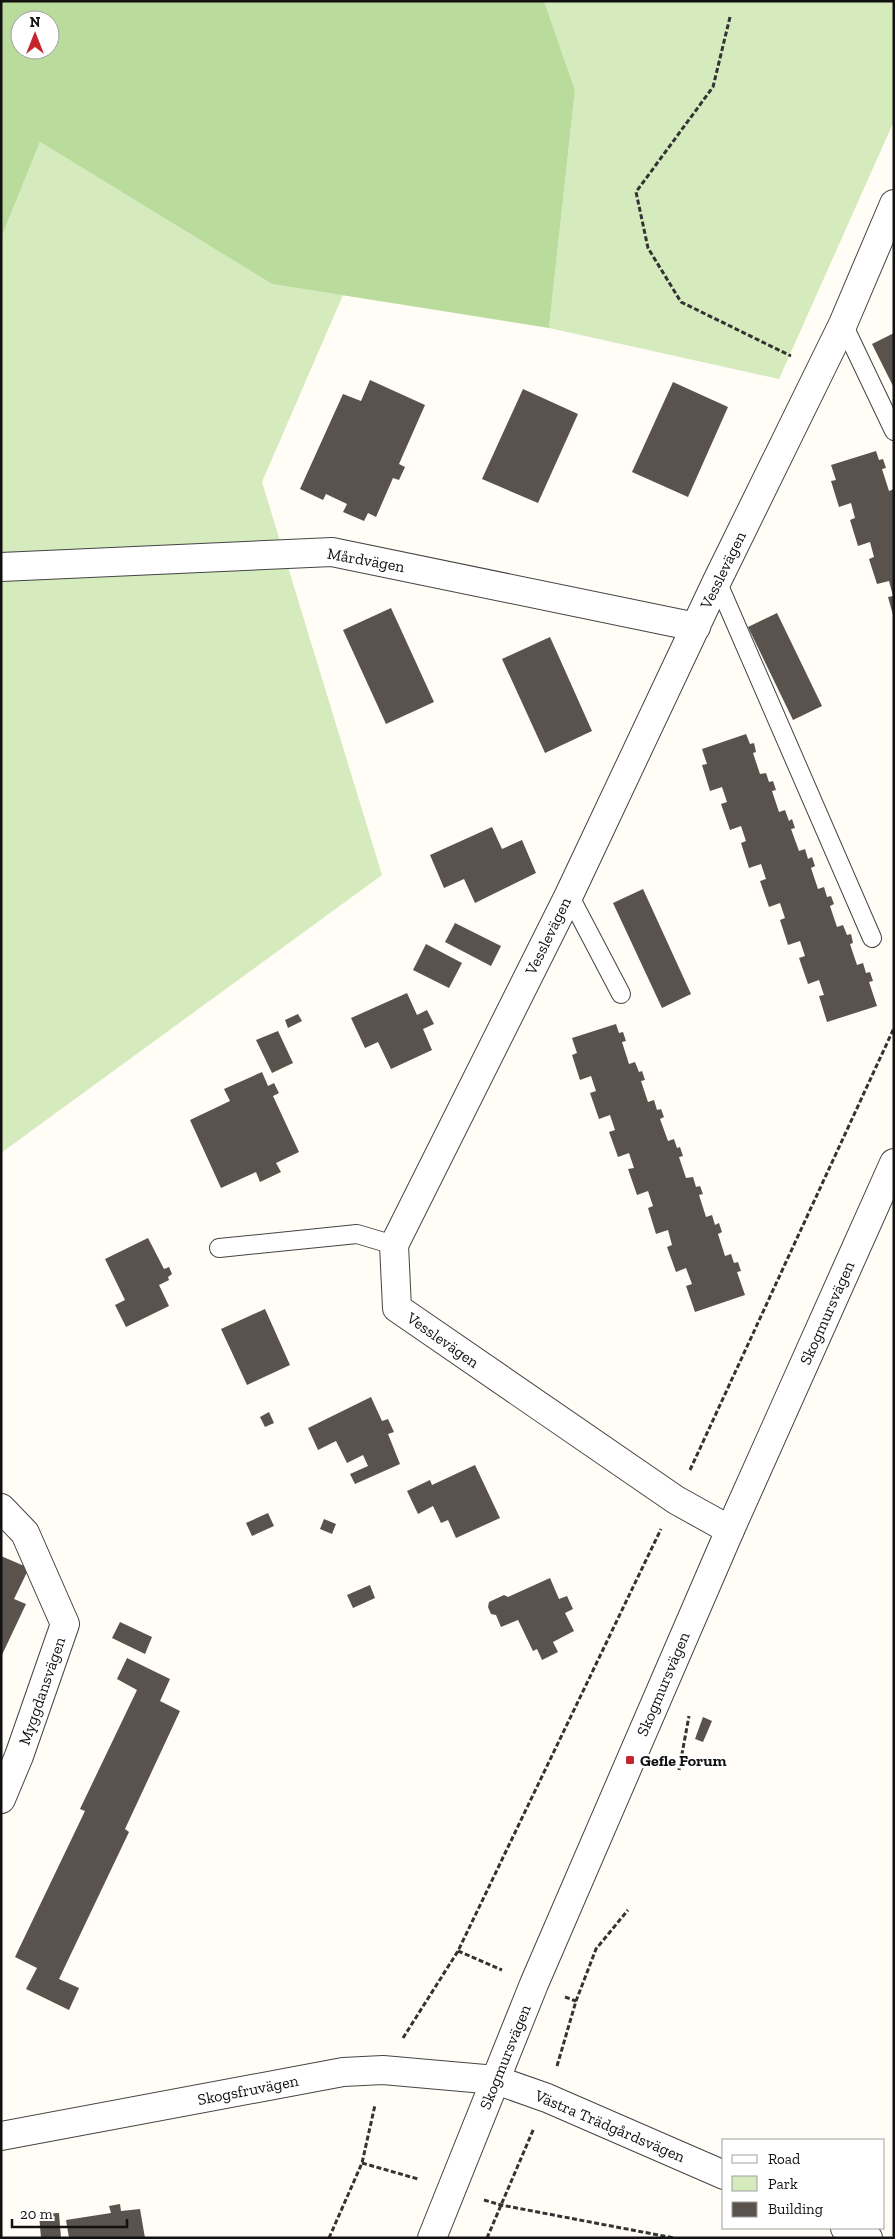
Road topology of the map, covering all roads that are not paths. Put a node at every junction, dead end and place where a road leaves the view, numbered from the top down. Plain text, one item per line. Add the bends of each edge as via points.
1 (894, 204) edge
2 (843, 324) junction
3 (894, 431) edge
4 (1, 567) edge
5 (717, 581) junction
6 (696, 627) junction
7 (568, 895) junction
8 (872, 938) dead end
9 (621, 994) dead end
10 (894, 1162) edge
11 (394, 1245) junction
12 (219, 1248) dead end
13 (1, 1508) edge
14 (730, 1530) junction
15 (1, 1799) edge
16 (496, 2080) junction
17 (2, 2133) edge
18 (722, 2174) edge
19 (847, 2229) edge
20 (432, 2238) edge
21 (868, 2238) edge

1 - 2 street, Vesslevägen
2 - 3 lane
2 - 5 street, Vesslevägen
4 - 6 street, Mårdvägen via 332,552
5 - 6 street, Vesslevägen
5 - 8 lane
6 - 7 street, Vesslevägen
7 - 9 lane
7 - 11 street, Vesslevägen
10 - 14 street, Skogmursvägen
11 - 12 lane via 357,1234
11 - 14 street, Vesslevägen via 397,1308 676,1500
13 - 15 street, Myggdansvägen via 25,1533 65,1624
14 - 16 street, Skogmursvägen via 534,1984
16 - 17 street, Skogsfruvägen via 383,2070 343,2072
16 - 18 street, Västra Trädgårdsvägen via 547,2098
16 - 20 street, Skogmursvägen
19 - 21 street

